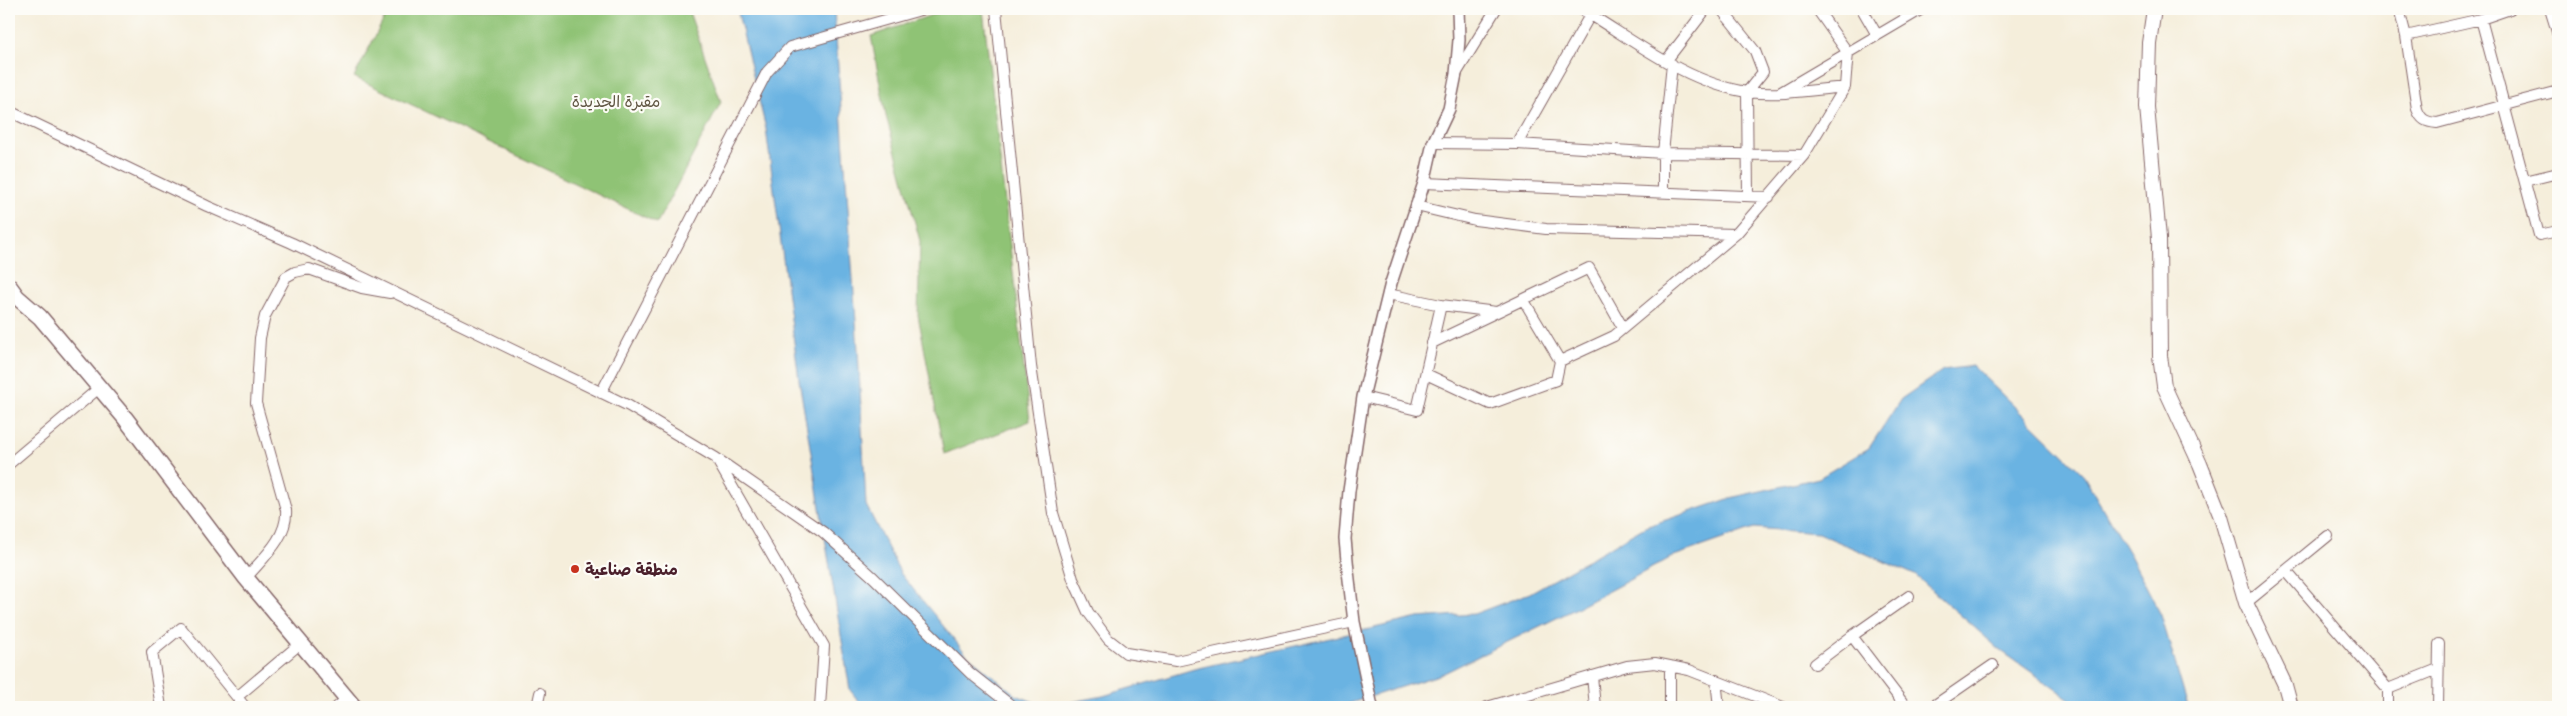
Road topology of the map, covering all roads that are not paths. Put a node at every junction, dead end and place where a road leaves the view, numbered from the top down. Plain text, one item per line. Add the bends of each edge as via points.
1 (924, 9) edge
2 (996, 9) edge
3 (1458, 9) edge
4 (1496, 9) edge
5 (1581, 9) edge
6 (1706, 9) edge
7 (1721, 9) edge
8 (1817, 9) edge
9 (1862, 9) edge
10 (1922, 9) edge
11 (2154, 9) edge
12 (2400, 9) edge
13 (2510, 9) edge
14 (2550, 9) edge
15 (2496, 11) edge
16 (1592, 12) edge
17 (2481, 19) junction
18 (1877, 35) junction
19 (2558, 35) edge
20 (2406, 36) junction
21 (1848, 53) junction
22 (1669, 62) junction
23 (1456, 74) junction
24 (1845, 87) junction
25 (2558, 91) edge
26 (1747, 92) junction
27 (1778, 94) junction
28 (2505, 107) junction
29 (9, 111) edge
30 (1434, 144) junction
31 (1517, 144) junction
32 (1663, 153) junction
33 (1748, 155) junction
34 (1804, 156) junction
35 (2558, 173) edge
36 (2525, 181) junction
37 (1424, 183) junction
38 (1663, 193) junction
39 (1748, 196) junction
40 (1769, 197) junction
41 (1416, 206) junction
42 (2558, 232) edge
43 (1736, 234) junction
44 (9, 286) edge
45 (1388, 294) junction
46 (402, 295) junction
47 (1523, 299) junction
48 (1440, 305) junction
49 (1496, 312) junction
50 (1623, 328) junction
51 (1432, 342) junction
52 (1560, 361) junction
53 (1426, 374) junction
54 (99, 388) junction
55 (600, 393) junction
56 (1363, 397) junction
57 (716, 458) junction
58 (9, 464) edge
59 (2328, 536) dead end
60 (2287, 572) junction
61 (246, 578) junction
62 (1909, 596) dead end
63 (2246, 603) junction
64 (1355, 626) junction
65 (1852, 636) junction
66 (301, 643) junction
67 (2439, 644) dead end
68 (1815, 664) dead end
69 (1993, 665) dead end
70 (1670, 666) junction
71 (2438, 669) junction
72 (1592, 676) junction
73 (1716, 680) junction
74 (2388, 689) junction
75 (540, 694) dead end
76 (237, 697) junction
77 (346, 704) edge
78 (2385, 706) edge
79 (162, 707) edge
80 (245, 707) edge
81 (537, 707) edge
82 (820, 707) edge
83 (1013, 707) edge
84 (1372, 707) edge
85 (1487, 707) edge
86 (1595, 707) edge
87 (1670, 707) edge
88 (1719, 707) edge
89 (1783, 707) edge
90 (1906, 707) edge
91 (1934, 707) edge
92 (2291, 707) edge
93 (2438, 707) edge

1 - 55 street via 790,47 767,72
2 - 64 street via 1031,366 1052,504 1073,579 1088,612 1108,639 1126,654 1176,661
3 - 23 street
4 - 23 street
5 - 16 street
6 - 22 street
7 - 26 street via 1755,51 1762,72
8 - 21 street
9 - 18 street
10 - 18 street
11 - 63 main road via 2149,43 2147,107 2159,238 2160,356 2164,386 2221,517
12 - 20 street
13 - 15 street
14 - 19 street
15 - 17 street
16 - 22 street
16 - 31 street
17 - 20 street
17 - 28 street
18 - 21 street
20 - 28 street via 2417,109 2424,120 2437,123
21 - 24 street
21 - 27 street
22 - 26 street via 1722,86
22 - 32 street
23 - 30 street via 1449,109
24 - 27 street
24 - 34 street
25 - 28 street
26 - 27 street
26 - 33 street
28 - 36 street
29 - 46 street
30 - 31 street
30 - 37 street
31 - 32 street
32 - 33 street
32 - 38 street
33 - 34 street
33 - 39 street
34 - 40 street
35 - 36 street
36 - 42 street via 2539,235
37 - 38 street
37 - 41 street
38 - 39 street
39 - 40 street
40 - 43 street
41 - 43 street via 1475,220 1546,229
41 - 45 street
43 - 50 street
44 - 54 main road via 40,317
45 - 48 street
45 - 56 street
46 - 55 street
46 - 61 street via 362,288 309,269 286,277 280,286 265,316 260,338 256,403 287,520 281,535
47 - 49 street
47 - 50 street via 1589,268
47 - 52 street
48 - 49 street
48 - 51 street
49 - 51 street
50 - 52 street via 1614,336
51 - 53 street
52 - 53 street via 1556,380 1490,404
53 - 56 street via 1417,410
54 - 58 street
54 - 61 main road
55 - 57 street via 629,406
56 - 64 street via 1345,539
57 - 82 street via 824,646
57 - 83 street via 823,532 874,577 970,673
59 - 60 street
60 - 63 street
60 - 74 street
61 - 66 main road
62 - 65 street
63 - 92 main road via 2285,685
64 - 84 street
65 - 68 street
65 - 90 street
66 - 76 street
66 - 77 main road
67 - 71 street
69 - 91 street
70 - 72 street via 1655,663 1627,666
70 - 73 street
70 - 87 street
71 - 74 street
71 - 93 street
72 - 85 street
72 - 86 street
73 - 88 street
73 - 89 street
74 - 78 street
75 - 81 street
76 - 79 street via 181,628 152,652
76 - 80 street

